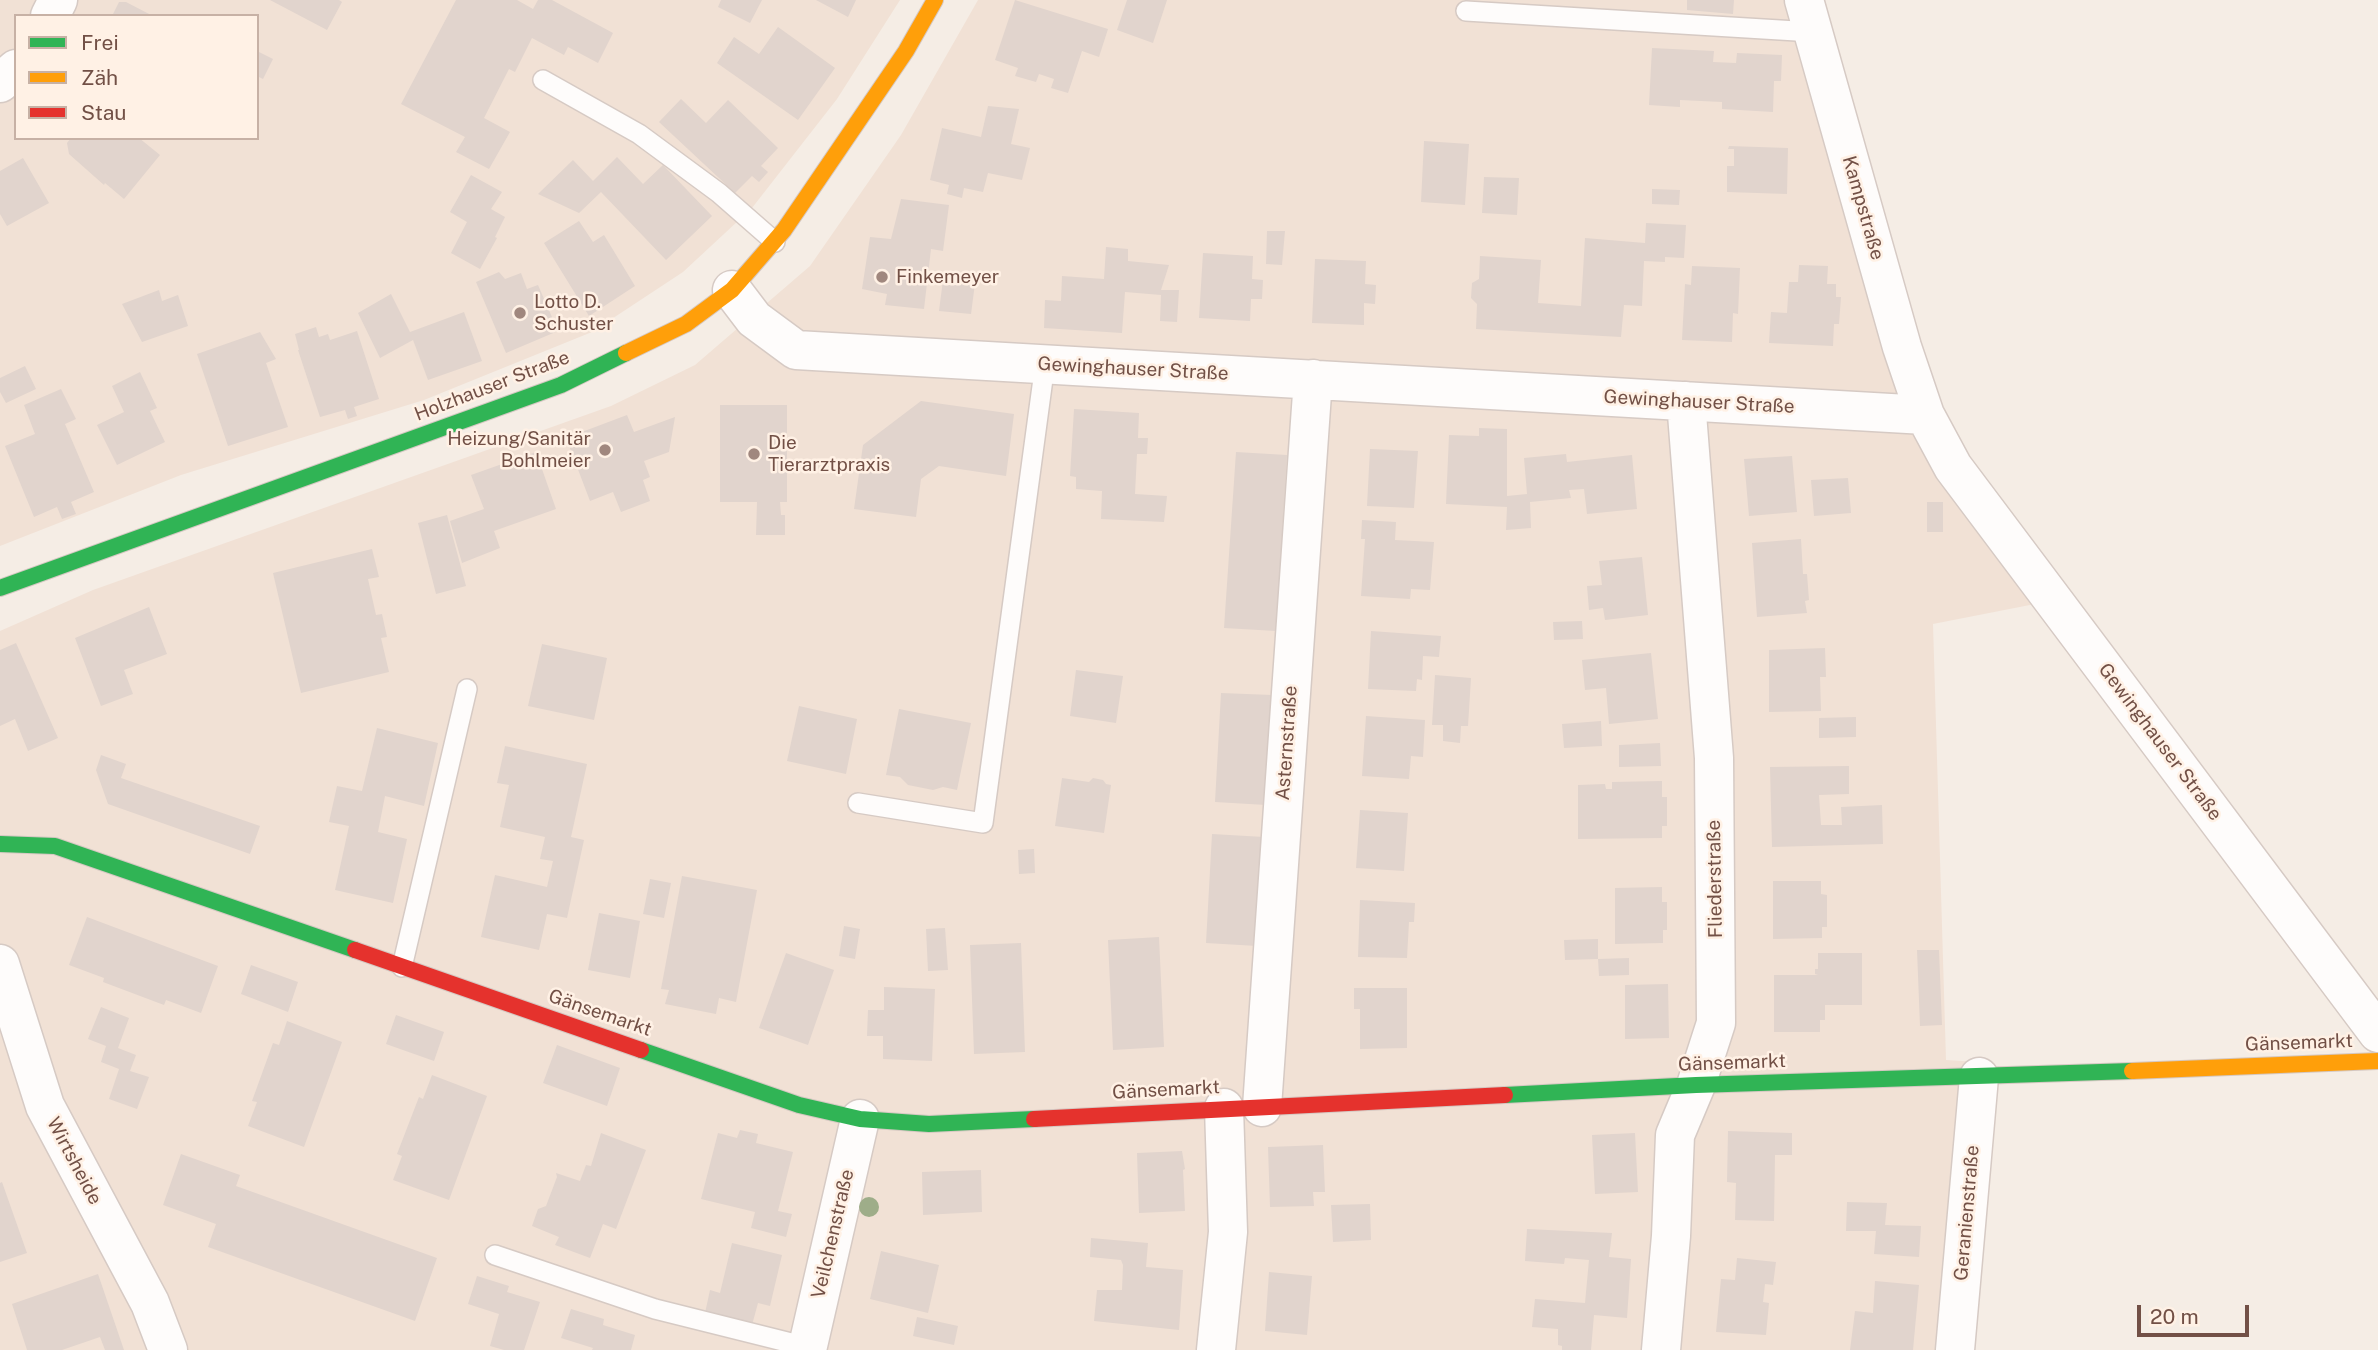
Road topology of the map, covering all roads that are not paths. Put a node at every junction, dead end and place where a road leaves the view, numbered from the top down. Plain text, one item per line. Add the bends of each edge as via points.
1 (935, 0) edge
2 (1466, 11) dead end
3 (1809, 16) edge
4 (14, 71) edge
5 (543, 80) dead end
6 (0, 83) edge
7 (775, 242) junction
8 (732, 290) junction
9 (1045, 364) junction
10 (1313, 379) junction
11 (1686, 401) junction
12 (1925, 415) junction
13 (0, 587) edge
14 (467, 689) dead end
15 (858, 803) dead end
16 (0, 844) edge
17 (0, 964) edge
18 (402, 967) junction
19 (2378, 1033) edge
20 (2378, 1061) edge
21 (1979, 1077) junction
22 (1696, 1085) junction
23 (1262, 1107) junction
24 (1224, 1108) junction
25 (860, 1119) junction
26 (495, 1255) dead end
27 (807, 1349) edge
28 (168, 1350) edge
29 (1216, 1350) edge
30 (1661, 1350) edge
31 (1955, 1350) edge

1 - 7 street, Holzhauser Straße via 906,51
2 - 3 lane
3 - 12 street, Kampstraße
4 - 6 street
5 - 7 lane via 639,134 719,193
7 - 8 street, Holzhauser Straße
8 - 9 street, Gewinghauser Straße via 754,319 796,350
8 - 13 street, Holzhauser Straße via 686,324 561,385
9 - 10 street, Gewinghauser Straße
9 - 15 lane via 983,823
10 - 11 street, Gewinghauser Straße
10 - 23 street, Asternstraße
11 - 12 street, Gewinghauser Straße
11 - 22 street, Fliederstraße via 1714,758 1716,1023
12 - 19 street, Gewinghauser Straße via 1953,467
14 - 18 lane
16 - 18 street, Gänsemarkt via 55,846
17 - 28 street, Wirtsheide via 45,1106 150,1303
18 - 25 street, Gänsemarkt via 799,1105
20 - 21 street, Gänsemarkt
21 - 22 street, Gänsemarkt
21 - 31 street, Geranienstraße
22 - 23 street, Gänsemarkt
22 - 30 street, Fliederstraße via 1675,1135
23 - 24 street, Gänsemarkt
24 - 25 street, Gänsemarkt via 929,1124
24 - 29 street via 1228,1232
25 - 27 street, Veilchenstraße
26 - 27 lane via 655,1309

